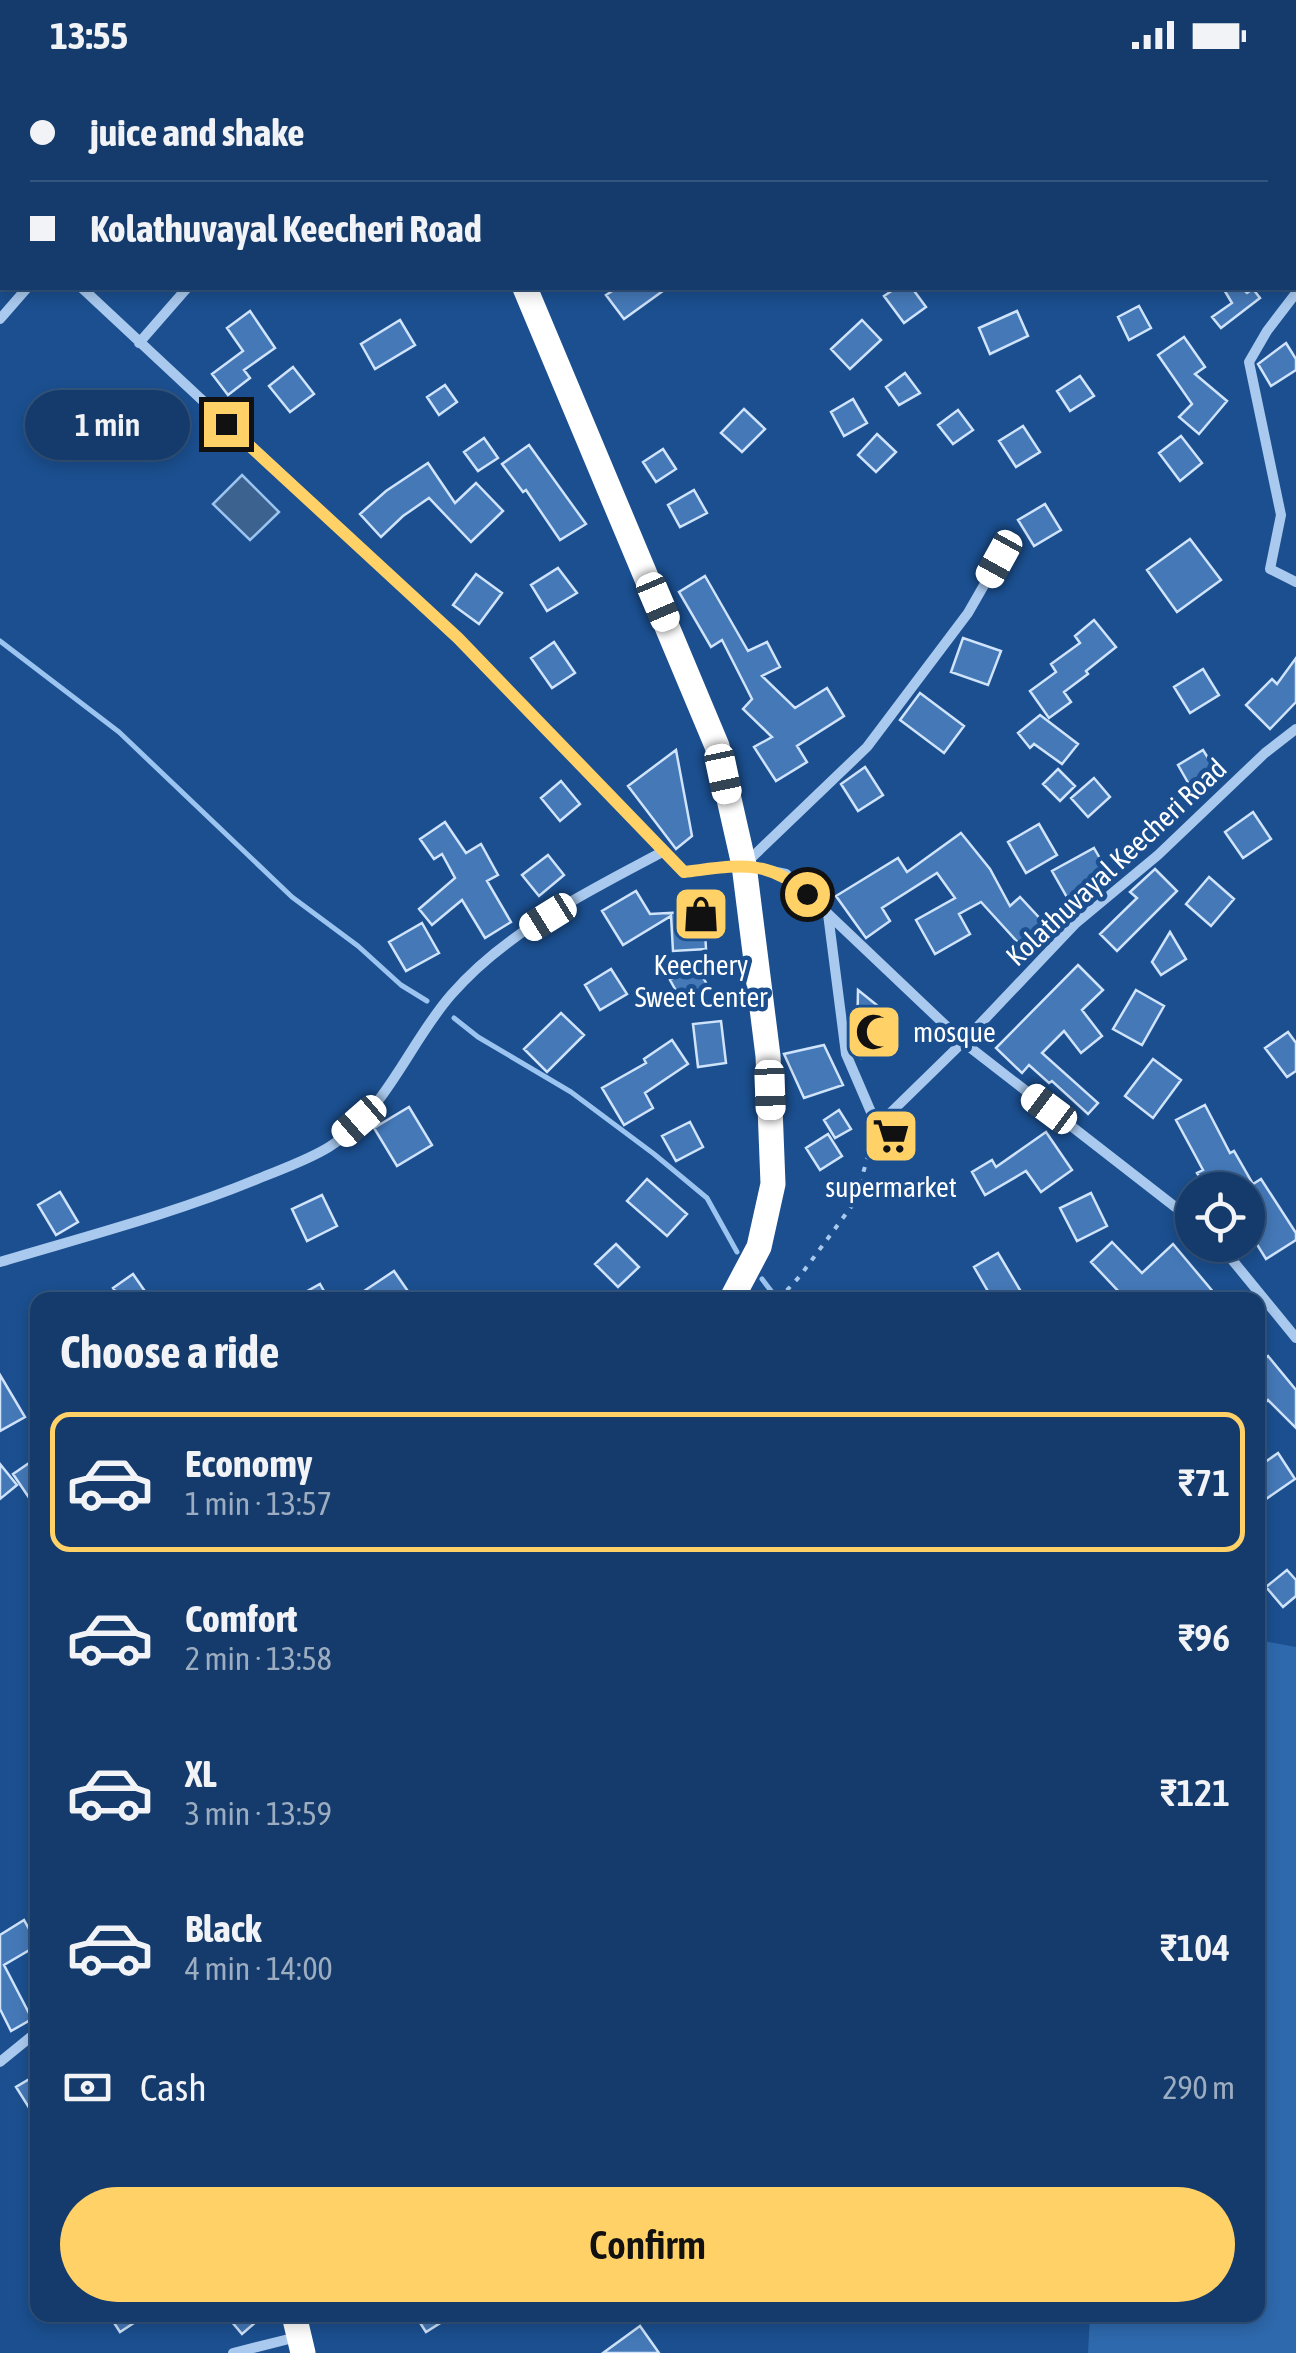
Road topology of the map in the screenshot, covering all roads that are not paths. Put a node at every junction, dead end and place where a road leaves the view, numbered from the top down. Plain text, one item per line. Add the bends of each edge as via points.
1 (25, 290) edge
2 (84, 290) edge
3 (184, 290) edge
4 (526, 290) edge
5 (1296, 292) edge
6 (0, 320) edge
7 (139, 343) junction
8 (999, 559) dead end
9 (1296, 582) edge
10 (1296, 729) edge
11 (664, 851) junction
12 (744, 866) junction
13 (828, 914) junction
14 (962, 1042) junction
15 (1175, 1207) edge
16 (0, 1262) edge
17 (1234, 1262) edge
18 (735, 1292) edge
19 (1258, 1292) edge
20 (1265, 1300) edge
21 (1296, 1338) edge
22 (30, 2038) edge
23 (0, 2062) edge
24 (298, 2335) edge
25 (233, 2353) edge

1 - 6 street
2 - 7 street
3 - 7 street
4 - 12 highway via 717,746
5 - 9 street via 1249,362 1281,515 1270,569
7 - 11 street via 458,638
8 - 12 street via 968,613 867,746
10 - 14 street, Kolathuvayal Keecheri Road via 1075,924
11 - 12 street via 684,872
11 - 16 street via 517,936 452,993 404,1067 330,1147 207,1200
12 - 13 street via 786,874
12 - 18 highway via 768,1056 773,1184 759,1247
13 - 14 street
13 - 14 street, Kolathuvayal Keecheri Road via 846,1054 877,1126
14 - 15 street
17 - 19 street
20 - 21 street
22 - 23 street
24 - 25 street

